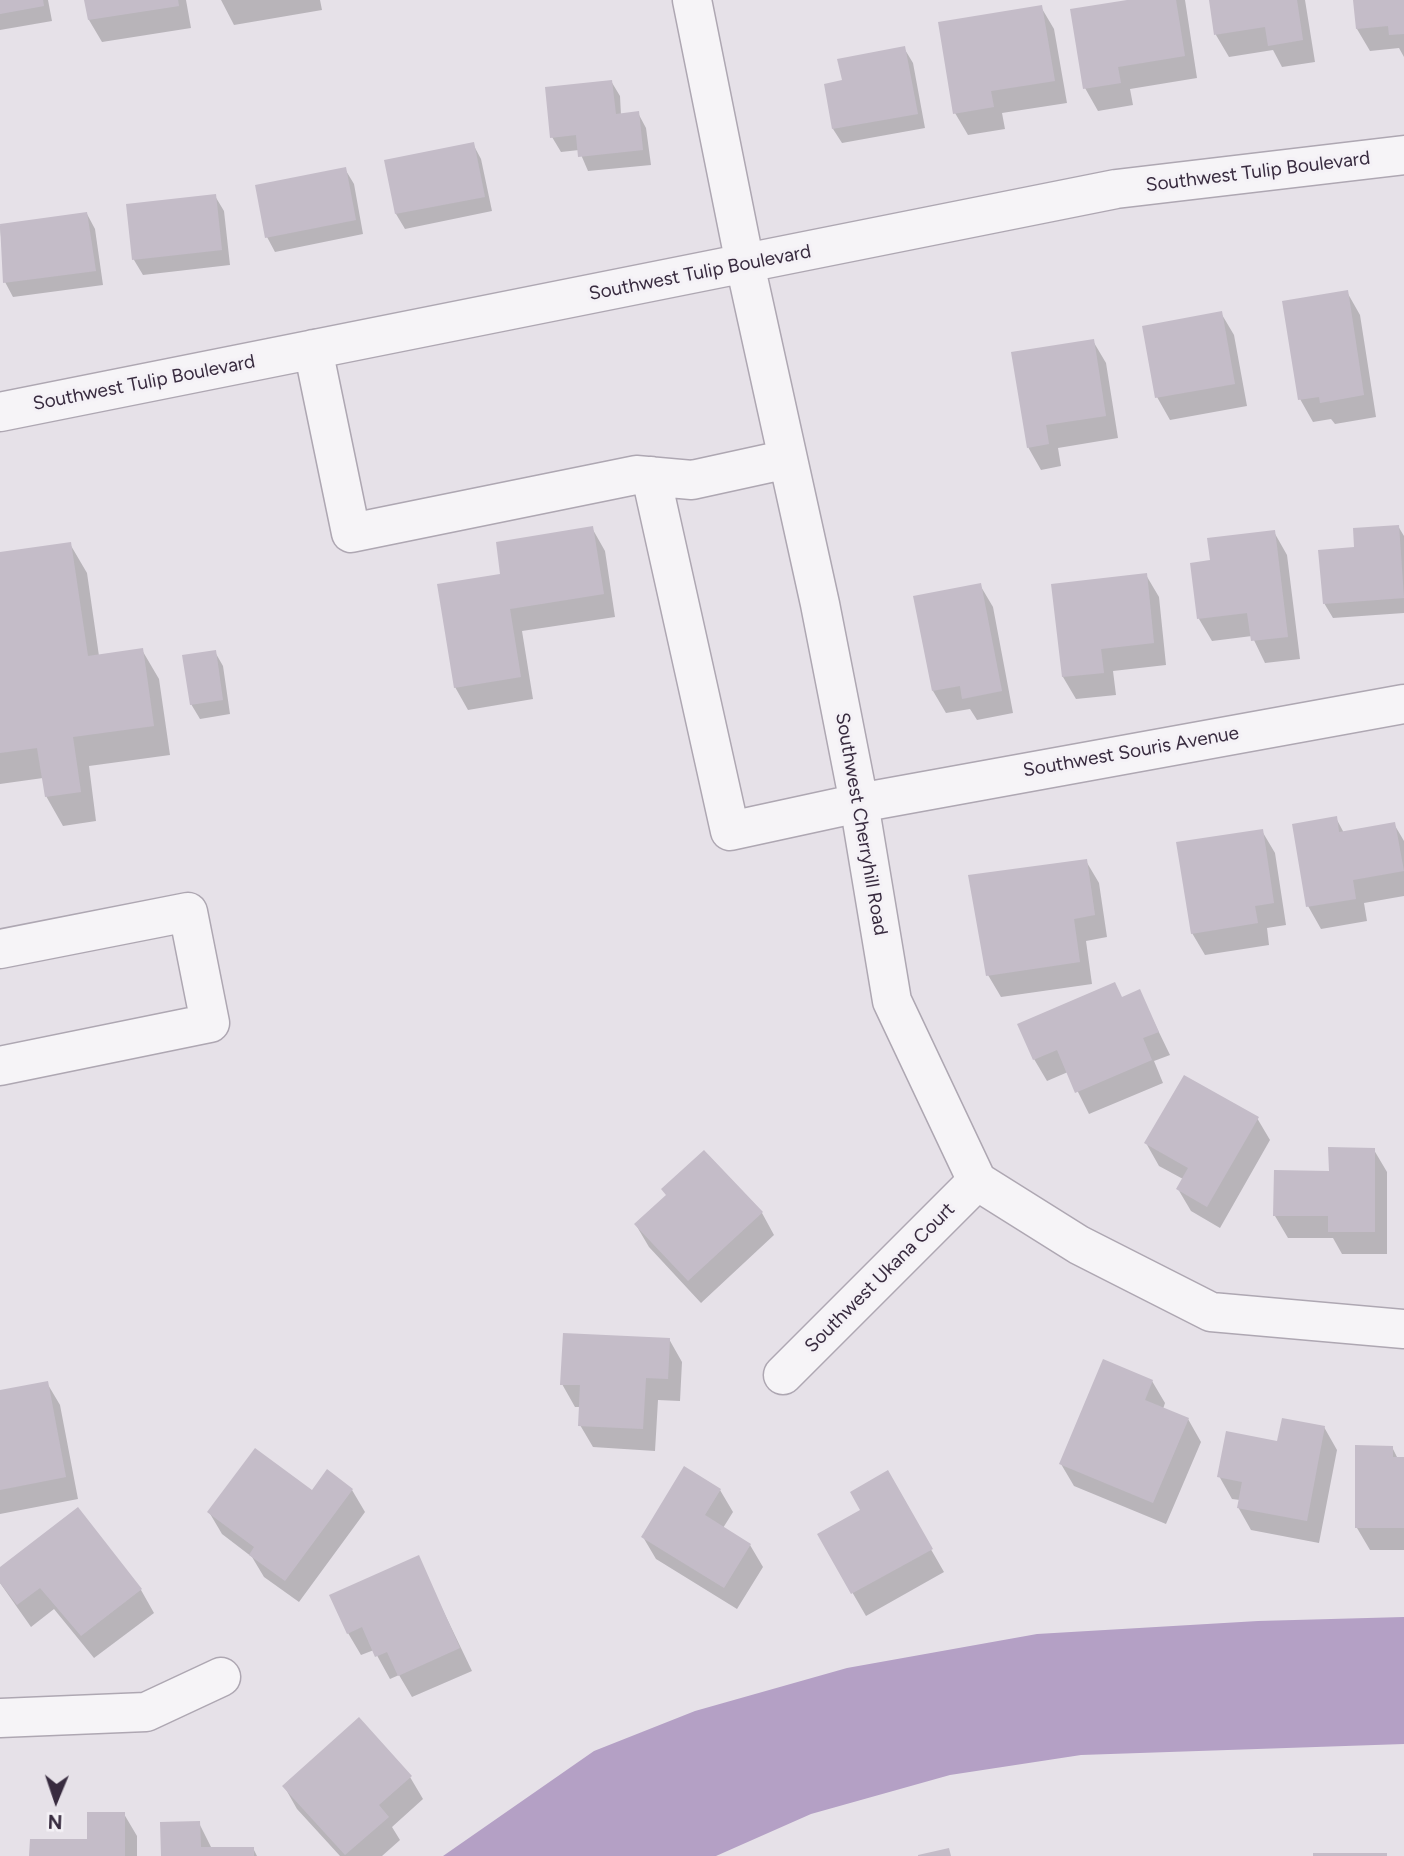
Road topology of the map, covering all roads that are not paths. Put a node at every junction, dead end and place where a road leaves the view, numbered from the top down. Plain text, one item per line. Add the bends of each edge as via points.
1 (692, 0) edge
2 (1404, 155) edge
3 (745, 264) junction
4 (313, 349) junction
5 (0, 412) edge
6 (788, 459) junction
7 (651, 476) junction
8 (1404, 704) edge
9 (859, 803) junction
10 (0, 950) edge
11 (0, 1066) edge
12 (977, 1181) junction
13 (1404, 1329) edge
14 (783, 1375) dead end
15 (221, 1677) dead end
16 (0, 1718) edge

1 - 3 street, Southwest Cherryhill Road
2 - 3 street, Southwest Tulip Boulevard via 1116,189
3 - 4 street, Southwest Tulip Boulevard
3 - 6 street, Southwest Cherryhill Road
4 - 5 street, Southwest Tulip Boulevard
4 - 7 street via 351,533 636,475
6 - 7 street via 692,480
6 - 9 street, Southwest Cherryhill Road
7 - 9 street, Southwest Souris Avenue via 730,831
8 - 9 street, Southwest Souris Avenue
9 - 12 street, Southwest Cherryhill Road via 892,1001
10 - 11 street via 188,912 210,1023
12 - 13 street via 1079,1245 1211,1312
12 - 14 street, Southwest Ukana Court
15 - 16 street via 146,1712

